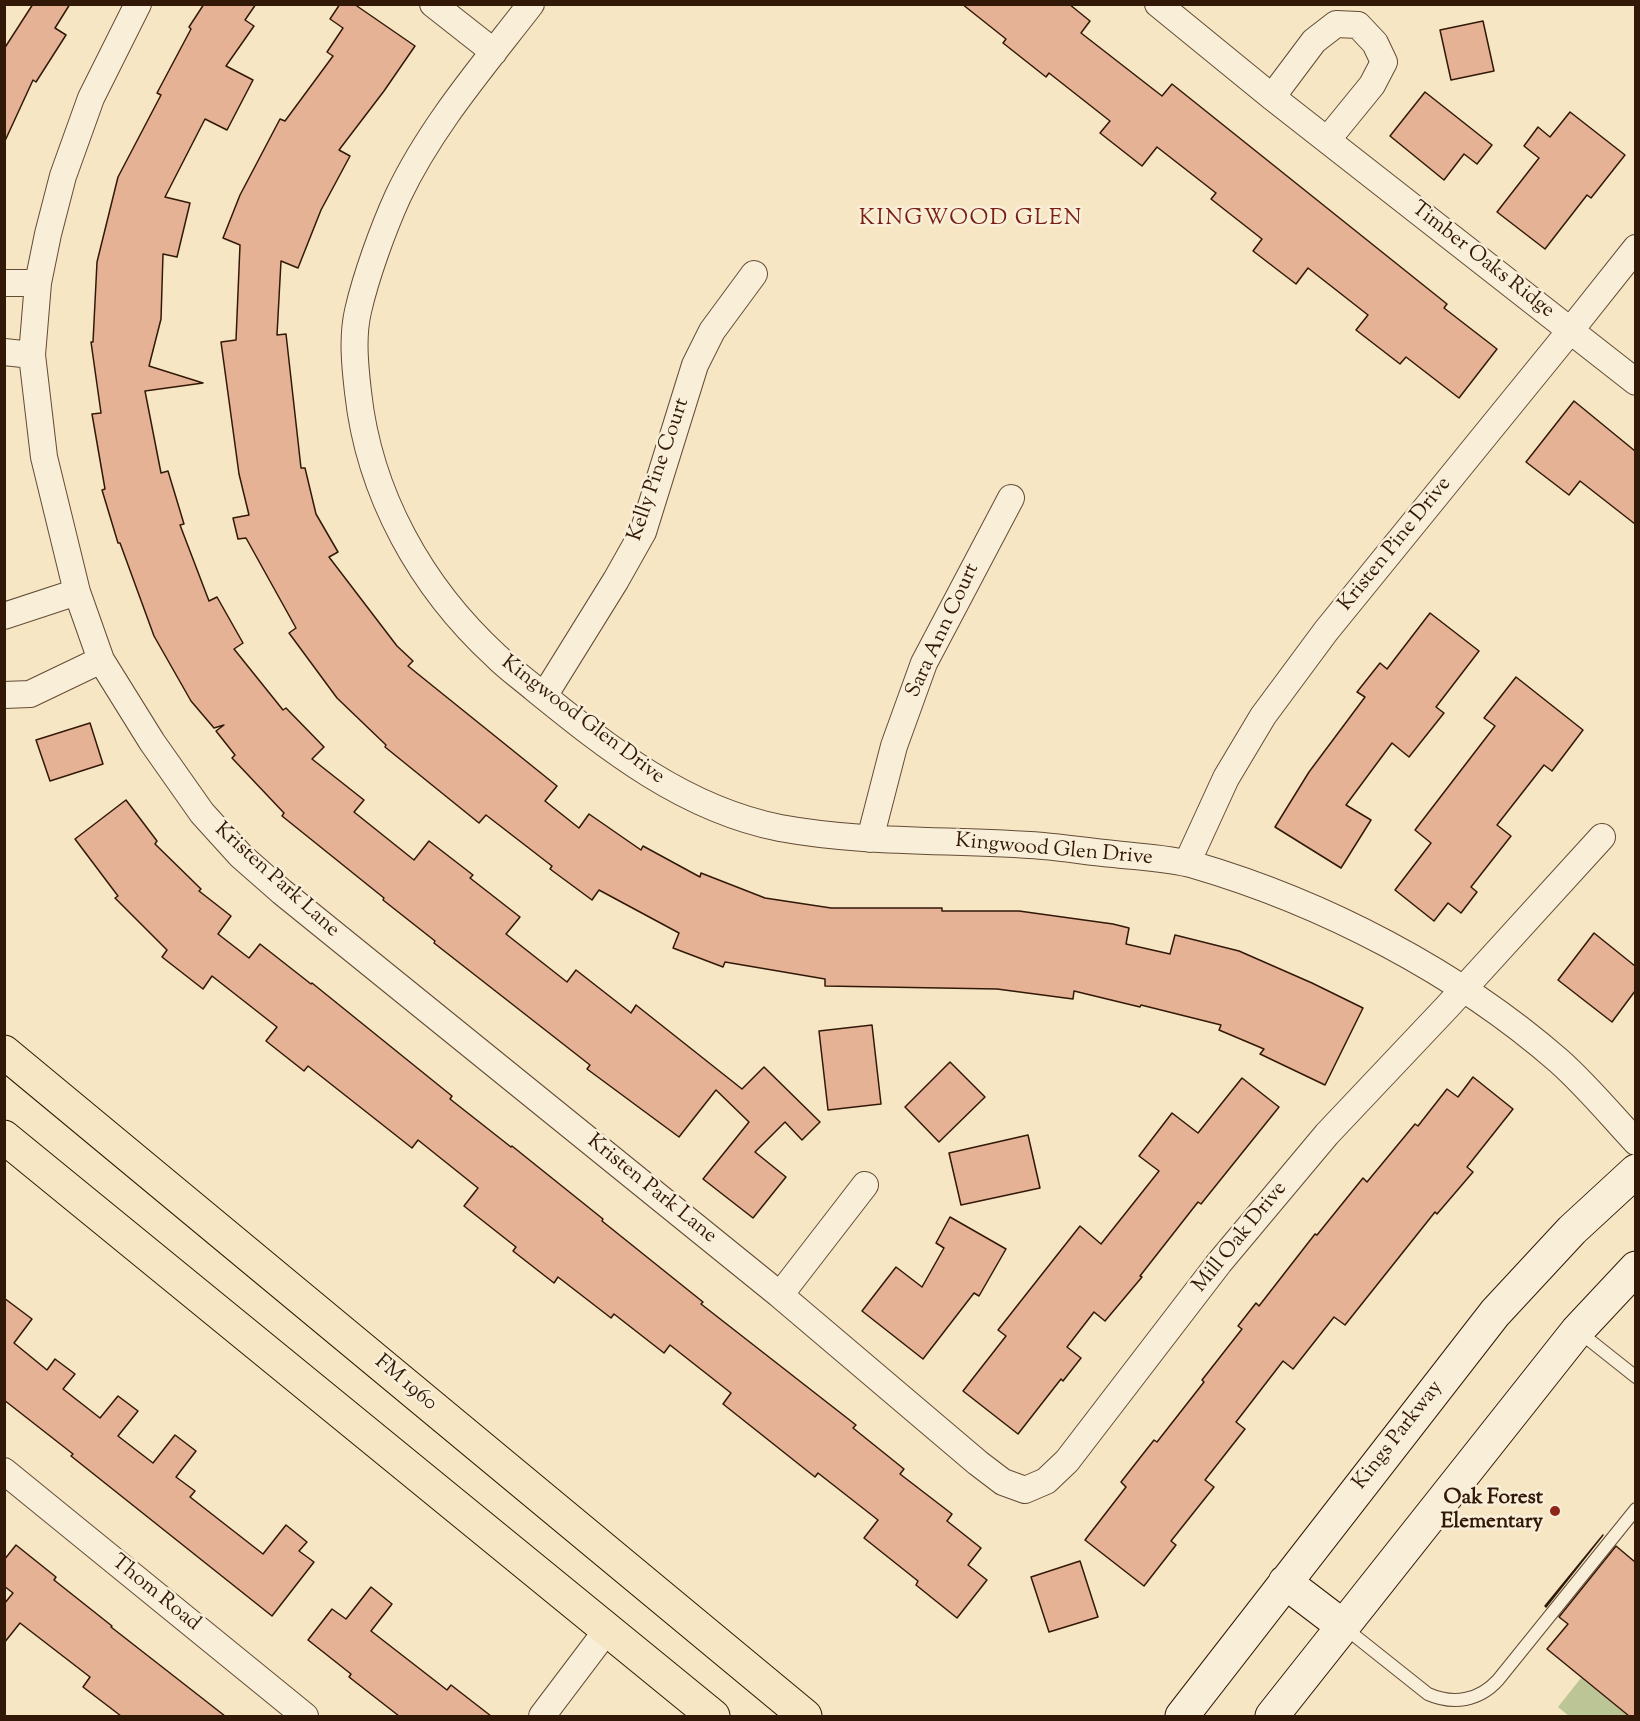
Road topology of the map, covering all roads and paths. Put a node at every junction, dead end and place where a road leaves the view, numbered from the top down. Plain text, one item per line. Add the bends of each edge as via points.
1 (138, 4) edge
2 (433, 4) edge
3 (531, 4) edge
4 (1158, 4) edge
5 (494, 52) junction
6 (1272, 97) junction
7 (1328, 140) junction
8 (1635, 248) edge
9 (754, 274) dead end
10 (4, 283) edge
11 (39, 283) junction
12 (1570, 331) junction
13 (4, 352) edge
14 (32, 355) junction
15 (1635, 382) edge
16 (1011, 498) dead end
17 (77, 592) junction
18 (4, 616) edge
19 (101, 660) junction
20 (4, 695) edge
21 (544, 696) junction
22 (1602, 837) dead end
23 (870, 839) junction
24 (1187, 863) junction
25 (1464, 990) junction
26 (4, 1052) edge
27 (4, 1137) edge
28 (1635, 1142) edge
29 (1635, 1171) edge
30 (866, 1185) dead end
31 (1635, 1268) edge
32 (780, 1295) junction
33 (1577, 1331) junction
34 (1635, 1377) edge
35 (4, 1471) edge
36 (1025, 1490) joint
37 (1635, 1509) edge
38 (1285, 1582) junction
39 (1344, 1627) junction
40 (607, 1630) junction
41 (305, 1716) edge
42 (542, 1716) edge
43 (713, 1716) edge
44 (805, 1716) edge
45 (1182, 1716) edge
46 (1272, 1716) edge

1 - 11 street, Kristen Park Lane via 92,98 63,176
2 - 5 street
3 - 5 street, Kingwood Glen Drive
4 - 6 street, Timber Oaks Ridge
5 - 21 street, Kingwood Glen Drive via 438,127 399,195 357,314 354,359 360,415 373,470 392,516 425,574 462,621
6 - 7 street, Timber Oaks Ridge
6 - 7 street via 1314,41 1336,24 1358,25 1375,43 1384,62 1372,85
7 - 12 street, Timber Oaks Ridge
8 - 12 street, Kristen Pine Drive
9 - 21 street, Kelly Pine Court via 712,331 695,365 643,531
10 - 11 street
11 - 14 street, Kristen Park Lane
12 - 15 street, Timber Oaks Ridge
12 - 24 street, Kristen Pine Drive via 1326,631 1263,716 1226,778
13 - 14 street
14 - 17 street, Kristen Park Lane via 44,457
16 - 23 street, Sara Ann Court via 924,663 894,746
17 - 18 street
17 - 19 street, Kristen Park Lane
19 - 20 street via 30,694
19 - 32 street, Kristen Park Lane via 202,813 241,856
21 - 23 street, Kingwood Glen Drive via 609,747 672,789 723,812 778,827
22 - 25 street, Mill Oak Drive
23 - 24 street, Kingwood Glen Drive via 1043,846
24 - 25 street, Kingwood Glen Drive via 1311,908 1385,943
25 - 28 street, Kingwood Glen Drive via 1516,1025 1564,1065
25 - 36 street, Mill Oak Drive via 1313,1151 1219,1263 1067,1461 1046,1481
26 - 44 main road, FM 1960 / FM 1960
27 - 40 main road
29 - 38 street, Kings Parkway via 1572,1230 1495,1313
30 - 32 street
31 - 33 street
32 - 36 street, Kristen Park Lane via 978,1463 1003,1482
33 - 34 lane
33 - 39 street
35 - 41 street, Thom Road
37 - 39 lane via 1498,1680 1474,1697 1442,1700 1428,1694
38 - 39 street
38 - 45 street, Kings Parkway
39 - 46 street
40 - 42 street
40 - 43 main road

